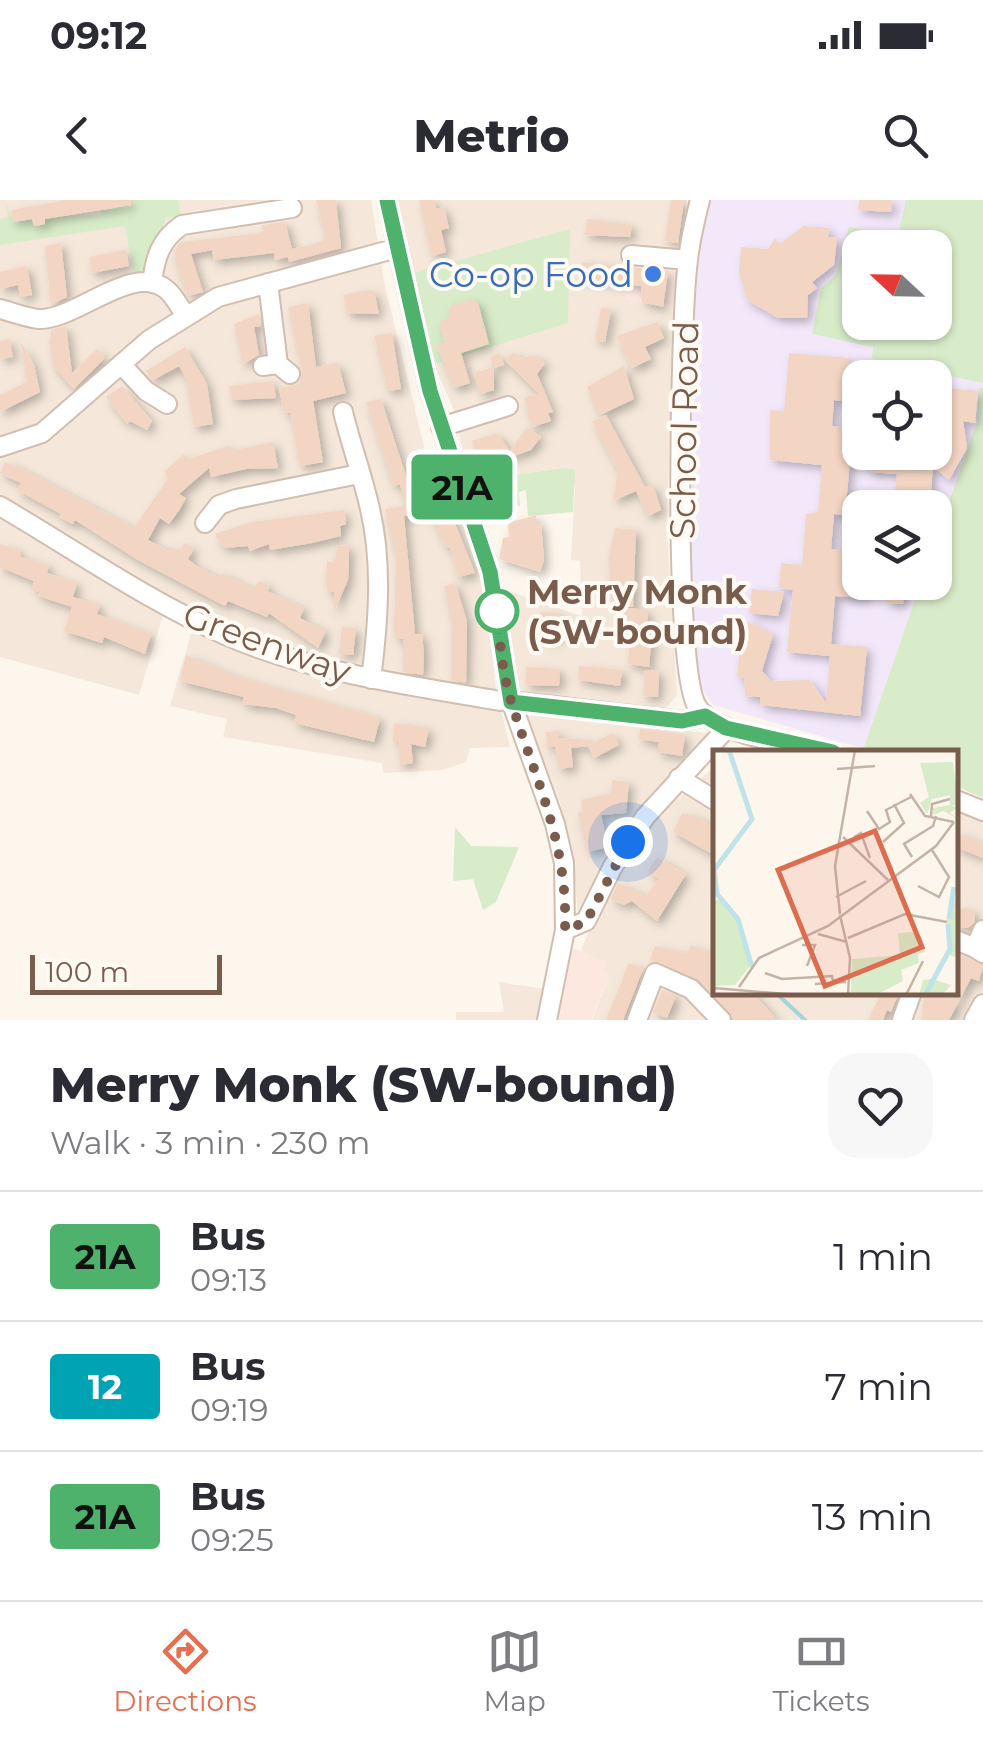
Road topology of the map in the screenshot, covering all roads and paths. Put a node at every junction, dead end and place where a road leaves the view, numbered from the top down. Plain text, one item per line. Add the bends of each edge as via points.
1 (387, 200) edge
2 (700, 200) edge
3 (294, 204) edge
4 (306, 222) dead end
5 (397, 248) junction
6 (631, 255) dead end
7 (688, 260) junction
8 (152, 283) junction
9 (268, 283) junction
10 (0, 308) edge
11 (186, 316) junction
12 (122, 364) junction
13 (277, 368) dead end
14 (170, 406) dead end
15 (508, 406) dead end
16 (343, 412) dead end
17 (441, 427) junction
18 (0, 446) edge
19 (358, 474) junction
20 (0, 506) edge
21 (205, 523) dead end
22 (371, 679) junction
23 (512, 702) junction
24 (705, 716) junction
25 (726, 728) junction
26 (824, 750) edge
27 (679, 778) junction
28 (713, 798) edge
29 (958, 801) edge
30 (983, 811) edge
31 (565, 930) junction
32 (983, 930) edge
33 (979, 951) edge
34 (911, 995) edge
35 (983, 1004) edge
36 (642, 1018) edge
37 (547, 1020) edge
38 (720, 1020) edge
39 (902, 1020) edge
40 (974, 1020) edge

1 - 5 street
2 - 7 street, School Road
3 - 4 street
3 - 8 street via 182,226 159,250
5 - 9 street
5 - 17 street
6 - 7 street
7 - 24 street, School Road via 683,632 690,692
8 - 10 street via 106,292 76,311 40,319
8 - 11 street via 170,293
9 - 11 street via 218,297
9 - 13 street
11 - 12 street
12 - 14 street
12 - 18 street via 42,432
15 - 17 street
16 - 19 street
17 - 23 street via 490,572
19 - 21 street via 216,502
19 - 22 street via 371,510 376,558
20 - 22 street, Greenway via 139,592 228,637
22 - 23 street, Greenway
23 - 24 street, Greenway via 682,721
23 - 31 street via 555,824 564,863
24 - 25 street
25 - 26 street
25 - 27 street
27 - 28 street
27 - 31 street via 636,830 586,922
29 - 30 street
31 - 37 street
32 - 33 street
34 - 39 street
35 - 40 street
36 - 38 street via 655,974 691,989

